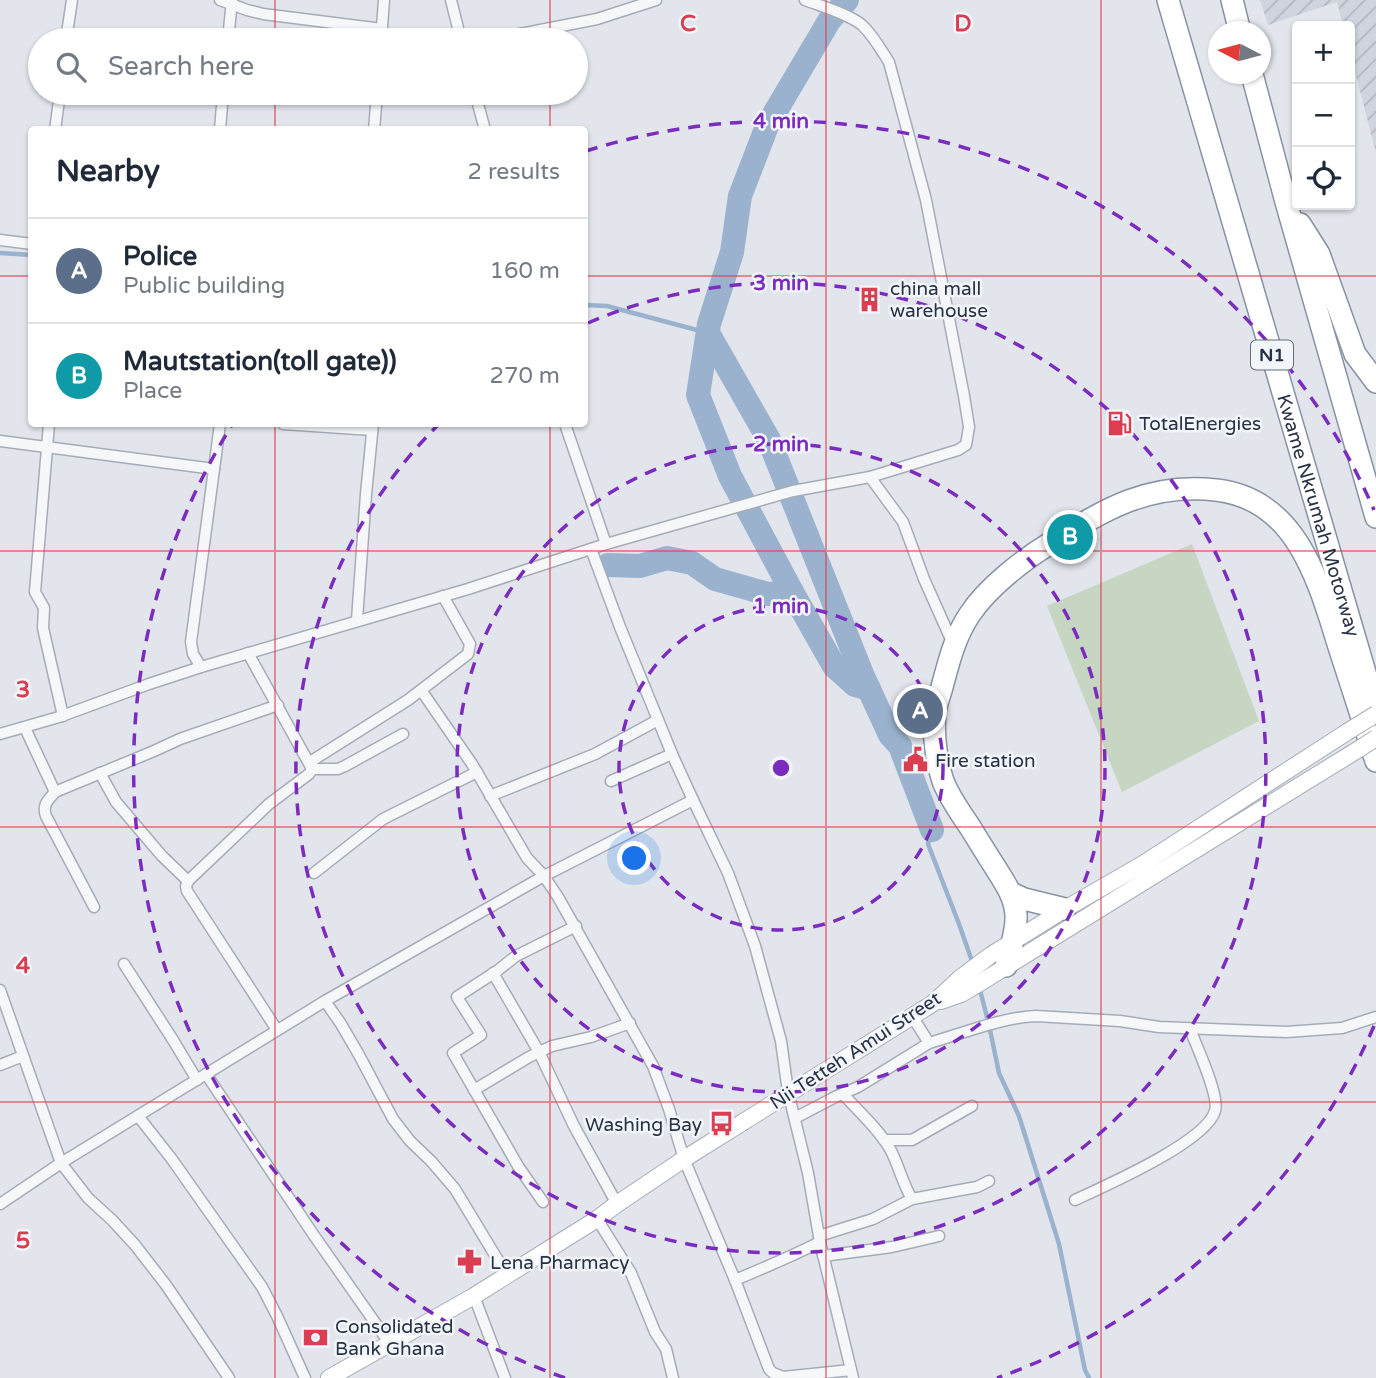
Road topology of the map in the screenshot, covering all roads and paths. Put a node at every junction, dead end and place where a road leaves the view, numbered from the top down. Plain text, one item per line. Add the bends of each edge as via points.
1 (72, 0) edge
2 (220, 0) edge
3 (384, 0) edge
4 (451, 0) edge
5 (656, 0) edge
6 (805, 0) edge
7 (1168, 0) edge
8 (1232, 0) edge
9 (232, 2) edge
10 (1237, 21) edge
11 (68, 28) edge
12 (230, 28) edge
13 (342, 28) edge
14 (382, 28) edge
15 (458, 28) edge
16 (551, 28) edge
17 (1255, 84) edge
18 (58, 105) edge
19 (222, 105) edge
20 (376, 105) edge
21 (478, 105) edge
22 (56, 126) edge
23 (220, 126) edge
24 (373, 126) edge
25 (484, 126) edge
26 (1286, 202) junction
27 (0, 240) edge
28 (28, 244) edge
29 (1376, 382) edge
30 (49, 427) edge
31 (220, 427) edge
32 (373, 427) edge
33 (566, 427) edge
34 (0, 441) edge
35 (46, 446) junction
36 (214, 469) junction
37 (870, 477) junction
38 (1376, 517) edge
39 (606, 544) junction
40 (591, 549) junction
41 (443, 596) junction
42 (357, 620) junction
43 (953, 644) junction
44 (248, 653) junction
45 (201, 667) junction
46 (421, 690) junction
47 (278, 705) junction
48 (1376, 712) edge
49 (63, 716) junction
50 (658, 720) junction
51 (26, 728) junction
52 (0, 734) edge
53 (403, 734) dead end
54 (1376, 738) edge
55 (672, 754) junction
56 (1367, 755) edge
57 (311, 766) junction
58 (477, 772) junction
59 (100, 773) junction
60 (611, 781) dead end
61 (55, 792) junction
62 (490, 796) junction
63 (692, 800) junction
64 (314, 873) dead end
65 (544, 876) junction
66 (188, 881) junction
67 (1011, 893) junction
68 (94, 907) dead end
69 (1065, 909) junction
70 (576, 926) junction
71 (1012, 941) junction
72 (124, 964) dead end
73 (1006, 967) junction
74 (494, 973) junction
75 (0, 990) edge
76 (325, 1000) junction
77 (932, 1004) junction
78 (912, 1016) junction
79 (1376, 1017) edge
80 (630, 1023) junction
81 (1190, 1029) junction
82 (277, 1030) junction
83 (929, 1043) junction
84 (539, 1052) junction
85 (23, 1056) junction
86 (0, 1065) edge
87 (201, 1077) junction
88 (474, 1090) junction
89 (788, 1092) junction
90 (843, 1094) junction
91 (972, 1106) dead end
92 (138, 1116) junction
93 (795, 1118) junction
94 (884, 1140) junction
95 (684, 1159) junction
96 (61, 1163) junction
97 (989, 1181) dead end
98 (912, 1199) junction
99 (1075, 1200) dead end
100 (543, 1202) dead end
101 (0, 1203) edge
102 (617, 1204) junction
103 (597, 1219) junction
104 (939, 1236) dead end
105 (819, 1239) junction
106 (823, 1256) junction
107 (507, 1275) junction
108 (735, 1280) junction
109 (474, 1296) junction
110 (390, 1345) junction
111 (348, 1374) edge
112 (852, 1374) edge
113 (229, 1378) edge
114 (305, 1378) edge
115 (329, 1378) edge
116 (505, 1378) edge
117 (673, 1378) edge

1 - 11 street
2 - 9 street
3 - 14 street
4 - 15 street
5 - 16 street
6 - 37 street via 862,25 889,62 926,201 969,427 967,445 958,450
7 - 48 highway, Kwame Nkrumah Motorway / N1
8 - 10 highway
9 - 12 street
9 - 13 street via 263,14
17 - 26 highway
18 - 22 street
19 - 23 street
20 - 24 street
21 - 25 street
26 - 29 highway via 1319,254 1355,354
26 - 38 highway
27 - 28 street
30 - 35 street
31 - 36 street
32 - 42 street
33 - 39 street
34 - 35 street
35 - 36 street
35 - 49 street via 35,592 44,608 43,628
36 - 45 street via 191,642
37 - 39 street via 790,492
37 - 43 street via 903,522
39 - 40 street
40 - 41 street
40 - 50 street
41 - 42 street
41 - 46 street via 470,644 468,654
42 - 44 street
43 - 56 highway via 988,592 1068,533 1143,495 1188,487 1227,491 1278,518 1306,554 1325,603
43 - 67 highway via 935,712 943,781
44 - 45 street
44 - 47 street
45 - 49 street
46 - 57 street
46 - 58 street
47 - 57 street
47 - 59 street
48 - 69 main road, Nii Tetteh Amui Street, bridge via 1143,864
49 - 51 street
50 - 55 street
50 - 62 street via 594,754
51 - 52 street
51 - 61 street
53 - 57 street via 338,769
54 - 56 main road, bridge
55 - 60 street
55 - 63 street
56 - 73 main road
57 - 66 street via 309,774 269,804
58 - 62 street
58 - 64 street via 383,819
59 - 61 street
59 - 66 street via 116,802
61 - 68 street via 44,807 46,816
62 - 65 street via 527,858
63 - 65 street
63 - 89 street via 729,873 755,946
65 - 70 street
65 - 76 street
66 - 82 street via 187,891
67 - 69 highway
67 - 71 highway via 1016,915
69 - 71 main road, Nii Tetteh Amui Street
70 - 74 street via 516,956
70 - 80 street
71 - 73 highway
71 - 77 main road, Nii Tetteh Amui Street
72 - 87 street
73 - 77 main road
74 - 84 street
74 - 88 street via 457,997 481,1034 453,1053
75 - 85 street
76 - 82 street
76 - 107 street via 393,1119 454,1189
77 - 78 main road, Nii Tetteh Amui Street
78 - 83 street
78 - 89 main road, Nii Tetteh Amui Street
79 - 81 street via 1342,1028 1286,1032
80 - 84 street
80 - 95 street via 662,1087
81 - 83 street via 1026,1016
81 - 99 street via 1215,1097 1208,1123 1139,1170
82 - 87 street
83 - 90 street
84 - 88 street
84 - 102 street
85 - 86 street
85 - 96 street
87 - 92 street
87 - 110 street
88 - 100 street
89 - 93 street
89 - 95 main road, Nii Tetteh Amui Street
90 - 93 street
90 - 94 street
91 - 94 street via 912,1140
92 - 96 street
92 - 114 street via 262,1287
93 - 105 street
94 - 98 street
95 - 102 main road, Nii Tetteh Amui Street
95 - 108 street
96 - 101 street
96 - 113 street via 159,1275
97 - 98 street
98 - 105 street
102 - 103 main road, Nii Tetteh Amui Street
103 - 107 main road, Nii Tetteh Amui Street
103 - 117 street via 631,1273 666,1349
104 - 106 street
105 - 106 street
105 - 108 street via 790,1258
106 - 112 street
107 - 109 main road, Nii Tetteh Amui Street
108 - 112 street via 773,1373 783,1377
109 - 110 main road, Nii Tetteh Amui Street
109 - 116 street
110 - 111 main road, Nii Tetteh Amui Street
111 - 115 main road, Nii Tetteh Amui Street

